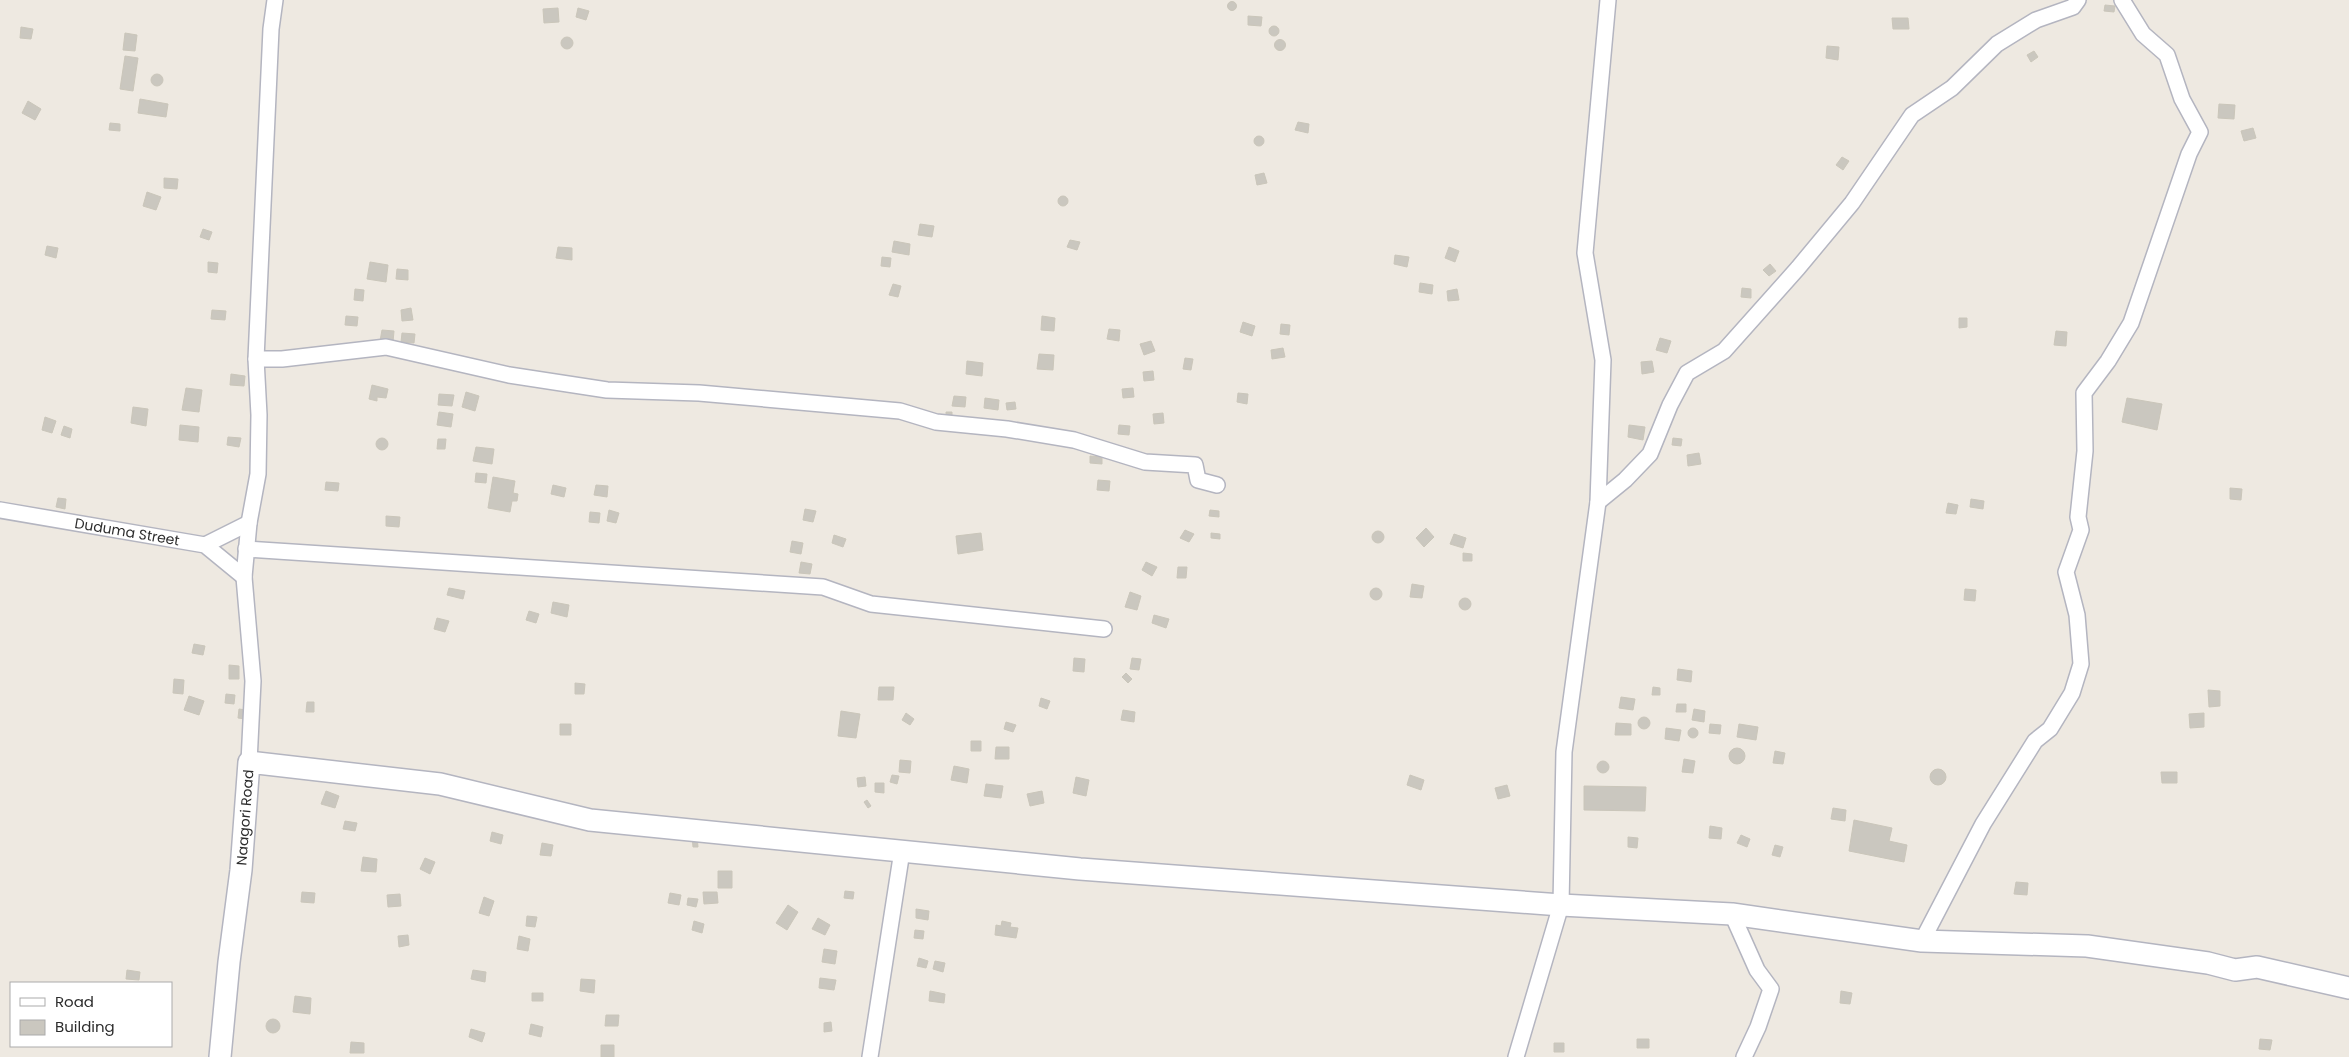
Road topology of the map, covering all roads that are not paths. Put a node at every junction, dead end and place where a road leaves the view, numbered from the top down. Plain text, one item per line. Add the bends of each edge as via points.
1 (275, 0) edge
2 (1608, 0) edge
3 (2078, 0) edge
4 (2122, 0) edge
5 (256, 359) junction
6 (1217, 485) dead end
7 (1598, 502) junction
8 (0, 510) edge
9 (249, 523) junction
10 (204, 545) junction
11 (246, 549) junction
12 (244, 577) junction
13 (1104, 629) dead end
14 (249, 762) junction
15 (902, 851) junction
16 (1561, 905) junction
17 (1732, 914) junction
18 (1922, 941) junction
19 (2349, 988) edge
20 (220, 1057) edge
21 (870, 1057) edge
22 (1516, 1057) edge
23 (1744, 1057) edge

1 - 5 street, Naagori Road
2 - 7 street via 1585,253 1603,360
3 - 7 street via 2073,7 2036,20 1997,44 1952,88 1912,115 1852,203 1798,268 1724,351 1687,373 1650,454 1626,480
4 - 18 street via 2142,34 2167,55 2182,99 2200,132 2131,323 2084,393 2085,451 2078,517 2081,530 2066,572 2077,615 2081,664 2072,693 2050,728 2035,741 1982,824
5 - 6 street via 386,347 509,375 607,390 699,393 900,411 936,422 1074,440 1145,462 1195,465 1198,480
5 - 9 street, Naagori Road via 258,474
7 - 16 street via 1564,752
8 - 10 street, Duduma Street
9 - 10 street
9 - 11 street, Naagori Road
10 - 12 street, Duduma Street
11 - 12 street, Naagori Road
11 - 13 street via 823,587 871,604
12 - 14 street, Naagori Road via 253,681
14 - 15 street via 440,784 590,820
14 - 20 street, Naagori Road via 241,870
15 - 16 street via 1080,869
15 - 21 street
16 - 17 street
16 - 22 street
17 - 18 street
17 - 23 street via 1757,970 1771,989
18 - 19 street via 2087,946 2235,970 2257,966

